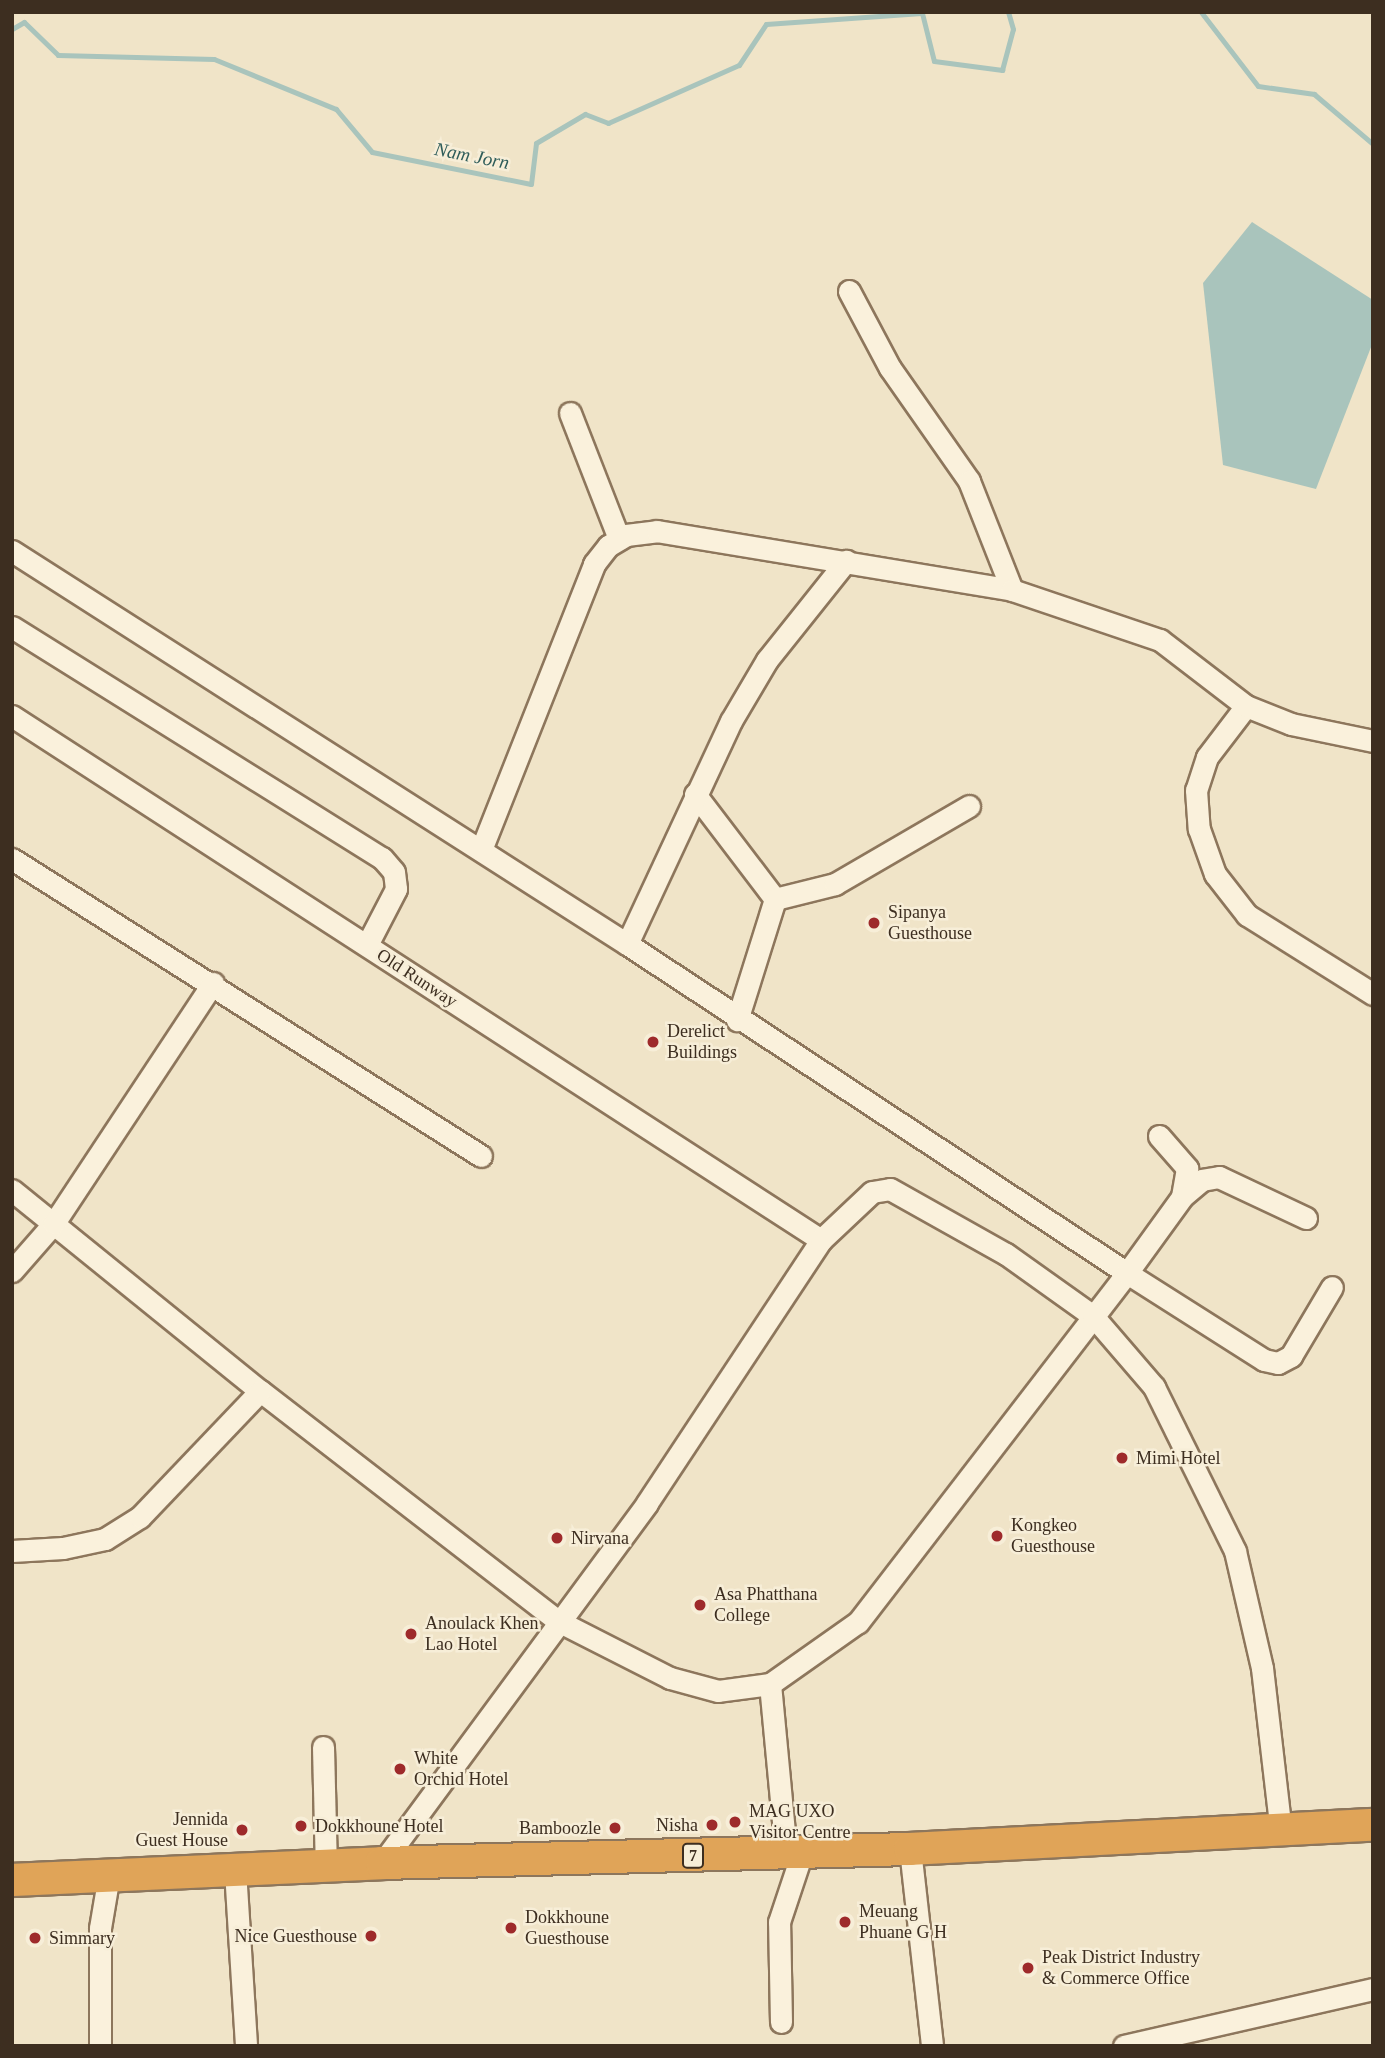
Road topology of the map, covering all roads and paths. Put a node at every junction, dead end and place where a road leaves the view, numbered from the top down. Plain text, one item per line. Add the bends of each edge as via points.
1 (849, 291) dead end
2 (570, 413) dead end
3 (619, 539) junction
4 (12, 551) edge
5 (846, 561) junction
6 (1012, 590) junction
7 (12, 627) edge
8 (1246, 706) junction
9 (12, 716) edge
10 (1373, 741) edge
11 (695, 794) junction
12 (968, 806) dead end
13 (481, 850) junction
14 (12, 859) edge
15 (775, 899) junction
16 (627, 944) junction
17 (367, 946) junction
18 (213, 983) junction
19 (1373, 994) edge
20 (737, 1020) junction
21 (1159, 1136) dead end
22 (481, 1156) dead end
23 (12, 1189) edge
24 (1182, 1197) junction
25 (1306, 1218) dead end
26 (54, 1223) junction
27 (821, 1240) junction
28 (12, 1271) edge
29 (1127, 1273) junction
30 (1332, 1287) dead end
31 (1093, 1316) junction
32 (260, 1391) junction
33 (12, 1551) edge
34 (558, 1621) junction
35 (770, 1684) junction
36 (323, 1747) dead end
37 (1373, 1825) edge
38 (1280, 1832) junction
39 (910, 1849) junction
40 (794, 1853) junction
41 (382, 1863) junction
42 (326, 1866) junction
43 (235, 1870) junction
44 (109, 1875) junction
45 (12, 1880) edge
46 (1373, 1989) edge
47 (781, 2022) dead end
48 (100, 2046) edge
49 (246, 2046) edge
50 (932, 2046) edge
51 (1124, 2046) edge

1 - 6 street via 890,368 969,481
2 - 3 street
3 - 5 street via 657,531
3 - 13 street via 594,564
4 - 13 street
5 - 6 street
5 - 11 street via 767,660
6 - 8 street via 1160,640
7 - 17 street via 382,858 394,872 396,889
8 - 10 street via 1292,724
8 - 19 street via 1207,757 1196,790 1199,829 1215,874 1247,915
9 - 17 street, Old Runway
11 - 15 street
11 - 16 street
12 - 15 street via 835,884
13 - 16 street
14 - 18 street
15 - 20 street
16 - 20 street
17 - 27 street, Old Runway
18 - 22 street
18 - 26 street
20 - 29 street
21 - 24 street via 1186,1168
23 - 26 street
24 - 25 street via 1202,1180 1219,1177
24 - 29 street
26 - 28 street
26 - 32 street
27 - 31 street via 872,1192 890,1189 1006,1254
27 - 34 street via 647,1503
29 - 30 street via 1264,1360 1278,1363 1291,1356
29 - 31 street
31 - 35 street via 858,1622
31 - 38 street via 1154,1387 1235,1551 1262,1668
32 - 33 street via 140,1517 105,1539 63,1548
32 - 34 street
34 - 35 street via 670,1678 718,1691
34 - 41 street
35 - 40 street
36 - 42 street
37 - 38 highway, 7
38 - 39 highway, 7
39 - 40 highway, 7
39 - 50 street
40 - 41 highway, 7
40 - 47 street via 779,1923
41 - 42 highway, 7
42 - 43 highway, 7
43 - 44 highway, 7
43 - 49 street
44 - 45 highway, 7
44 - 48 street via 100,1928
46 - 51 street

